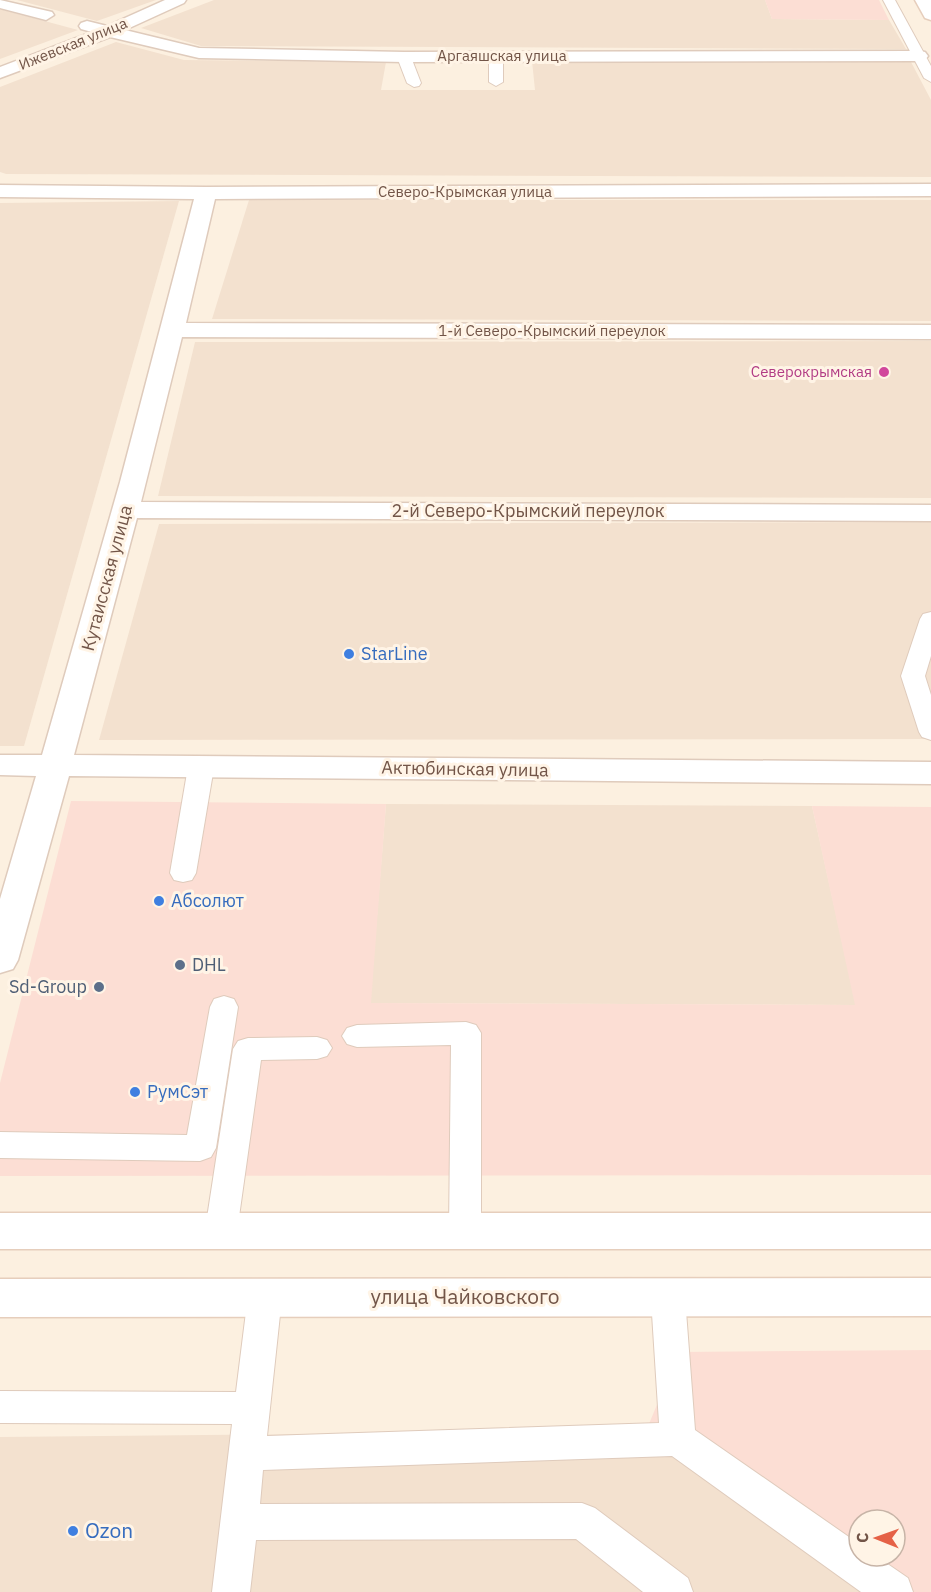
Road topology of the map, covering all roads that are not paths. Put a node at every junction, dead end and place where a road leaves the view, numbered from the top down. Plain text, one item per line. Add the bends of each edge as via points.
1 (178, 0) edge
2 (889, 0) edge
3 (922, 0) edge
4 (0, 3) edge
5 (46, 15) dead end
6 (931, 15) edge
7 (87, 26) dead end
8 (107, 32) junction
9 (496, 56) junction
10 (920, 56) junction
11 (404, 57) junction
12 (0, 73) edge
13 (931, 78) edge
14 (496, 82) dead end
15 (414, 83) dead end
16 (931, 190) edge
17 (0, 191) edge
18 (207, 193) junction
19 (174, 330) junction
20 (931, 332) edge
21 (125, 510) junction
22 (931, 513) edge
23 (931, 619) edge
24 (931, 732) edge
25 (0, 765) edge
26 (56, 765) junction
27 (201, 767) junction
28 (931, 773) edge
29 (183, 873) dead end
30 (0, 960) edge
31 (224, 1006) dead end
32 (357, 1036) dead end
33 (317, 1048) dead end
34 (0, 1145) edge
35 (221, 1230) junction
36 (0, 1231) edge
37 (465, 1231) junction
38 (931, 1231) edge
39 (266, 1296) junction
40 (931, 1297) edge
41 (0, 1298) edge
42 (668, 1298) junction
43 (0, 1407) edge
44 (252, 1408) junction
45 (678, 1438) junction
46 (246, 1454) junction
47 (239, 1522) junction
48 (231, 1592) edge
49 (674, 1592) edge
50 (894, 1592) edge

1 - 8 street, Ижевская улица
2 - 10 lane
3 - 6 street
4 - 5 street
7 - 8 street, Аргаяшская улица
8 - 11 street, Аргаяшская улица via 199,53
8 - 12 street, Ижевская улица
9 - 10 street, Аргаяшская улица
9 - 11 street, Аргаяшская улица
9 - 14 lane
10 - 13 lane
11 - 15 lane
16 - 18 street, Северо-Крымская улица
17 - 18 street, Северо-Крымская улица
18 - 19 street, Кутаисская улица
19 - 20 street, 1-й Северо-Крымский переулок
19 - 21 street, Кутаисская улица
21 - 22 street, 2-й Северо-Крымский переулок
21 - 26 street, Кутаисская улица
23 - 24 lane via 913,676
25 - 26 street, Актюбинская улица
26 - 27 street, Актюбинская улица
26 - 30 street, Кутаисская улица
27 - 28 street, Актюбинская улица
27 - 29 lane
31 - 34 lane via 200,1148
32 - 37 lane via 466,1033
33 - 35 lane via 248,1049
35 - 36 street
35 - 37 street
37 - 38 street
39 - 41 street, улица Чайковского
39 - 42 street, улица Чайковского
39 - 44 lane
40 - 42 street, улица Чайковского
42 - 45 lane
43 - 44 lane
44 - 46 lane
45 - 46 lane
45 - 50 lane
46 - 47 lane
47 - 48 lane
47 - 49 lane via 582,1521

